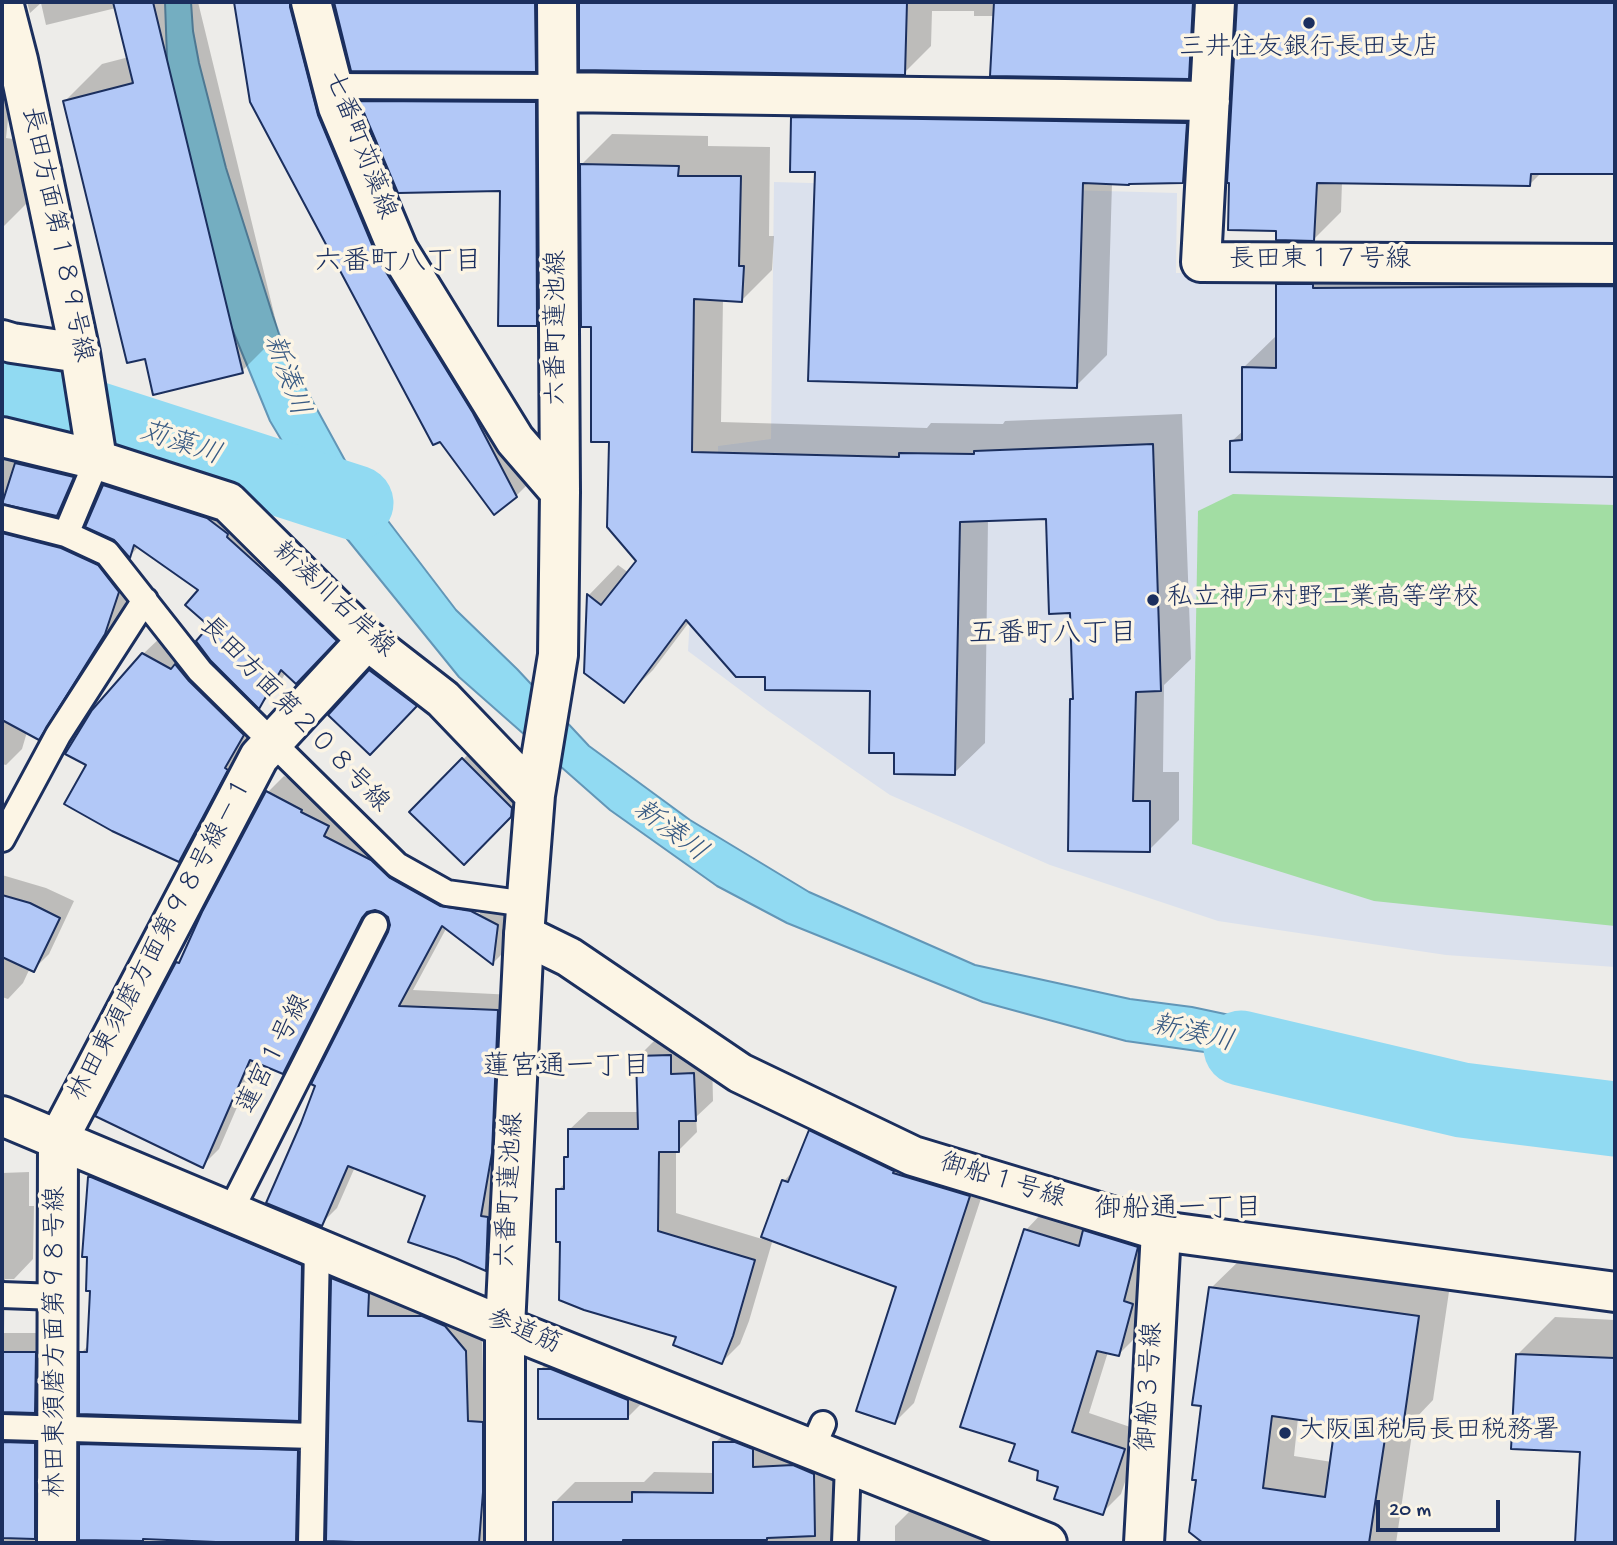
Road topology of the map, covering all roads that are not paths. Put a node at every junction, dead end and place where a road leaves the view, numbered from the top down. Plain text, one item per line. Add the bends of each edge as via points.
1 (311, 2) edge
2 (557, 2) edge
3 (1215, 2) edge
4 (3, 8) edge
5 (332, 86) junction
6 (557, 90) junction
7 (1210, 101) junction
8 (1615, 264) edge
9 (2, 340) edge
10 (83, 370) junction
11 (2, 437) edge
12 (97, 460) junction
13 (560, 492) junction
14 (2, 518) edge
15 (66, 534) junction
16 (145, 600) junction
17 (367, 640) junction
18 (272, 743) junction
19 (535, 794) junction
20 (2, 839) edge
21 (526, 920) junction
22 (375, 925) dead end
23 (2, 1116) edge
24 (58, 1140) junction
25 (230, 1212) junction
26 (1161, 1231) junction
27 (317, 1248) junction
28 (1615, 1292) edge
29 (2, 1295) edge
30 (58, 1297) junction
31 (505, 1327) junction
32 (2, 1427) edge
33 (57, 1428) junction
34 (313, 1436) junction
35 (848, 1464) junction
36 (57, 1543) edge
37 (311, 1543) edge
38 (485, 1543) edge
39 (505, 1543) edge
40 (845, 1543) edge
41 (1047, 1543) edge
42 (1144, 1543) edge

1 - 5 street, 七番町苅藻線
2 - 6 street, 六番町蓮池線
3 - 7 street, 長田東１７号線
4 - 10 street, 長田方面第１８９号線
5 - 6 lane
5 - 13 street, 七番町苅藻線 via 398,250 516,440
6 - 7 street
6 - 13 street, 六番町蓮池線
7 - 8 street, 長田東１７号線 via 1201,262
9 - 10 street
10 - 12 street, 長田方面第１８９号線
11 - 12 street, 新湊川右岸線
12 - 15 lane
12 - 17 street, 新湊川右岸線 via 228,502
13 - 19 street, 六番町蓮池線 via 558,654
14 - 15 lane, 長田方面第２０８号線
15 - 16 lane, 長田方面第２０８号線 via 107,553
16 - 18 lane, 長田方面第２０８号線 via 201,671
16 - 20 lane via 58,735
17 - 18 street, 林田東須磨方面第９８号線－１
17 - 19 street, 新湊川右岸線 via 443,699
18 - 21 lane, 長田方面第２０８号線 via 397,865 447,893
18 - 24 street, 林田東須磨方面第９８号線－１ via 259,757
19 - 21 street, 六番町蓮池線
21 - 26 street, 御船１号線 via 569,957 740,1073 913,1156
21 - 31 street, 六番町蓮池線
22 - 25 lane, 蓮宮１号線
23 - 24 street, 参道筋
24 - 25 street, 参道筋
24 - 30 street, 林田東須磨方面第９８号線
25 - 27 street, 参道筋
26 - 28 street, 御船１号線
26 - 42 street, 御船３号線
27 - 31 street, 参道筋
27 - 34 lane
29 - 30 lane
30 - 33 street, 林田東須磨方面第９８号線
31 - 35 street, 参道筋 via 817,1437
31 - 38 street
31 - 39 street, 六番町蓮池線
32 - 33 lane
33 - 34 lane
33 - 36 street, 林田東須磨方面第９８号線
34 - 37 lane
35 - 40 lane
35 - 41 street, 参道筋

